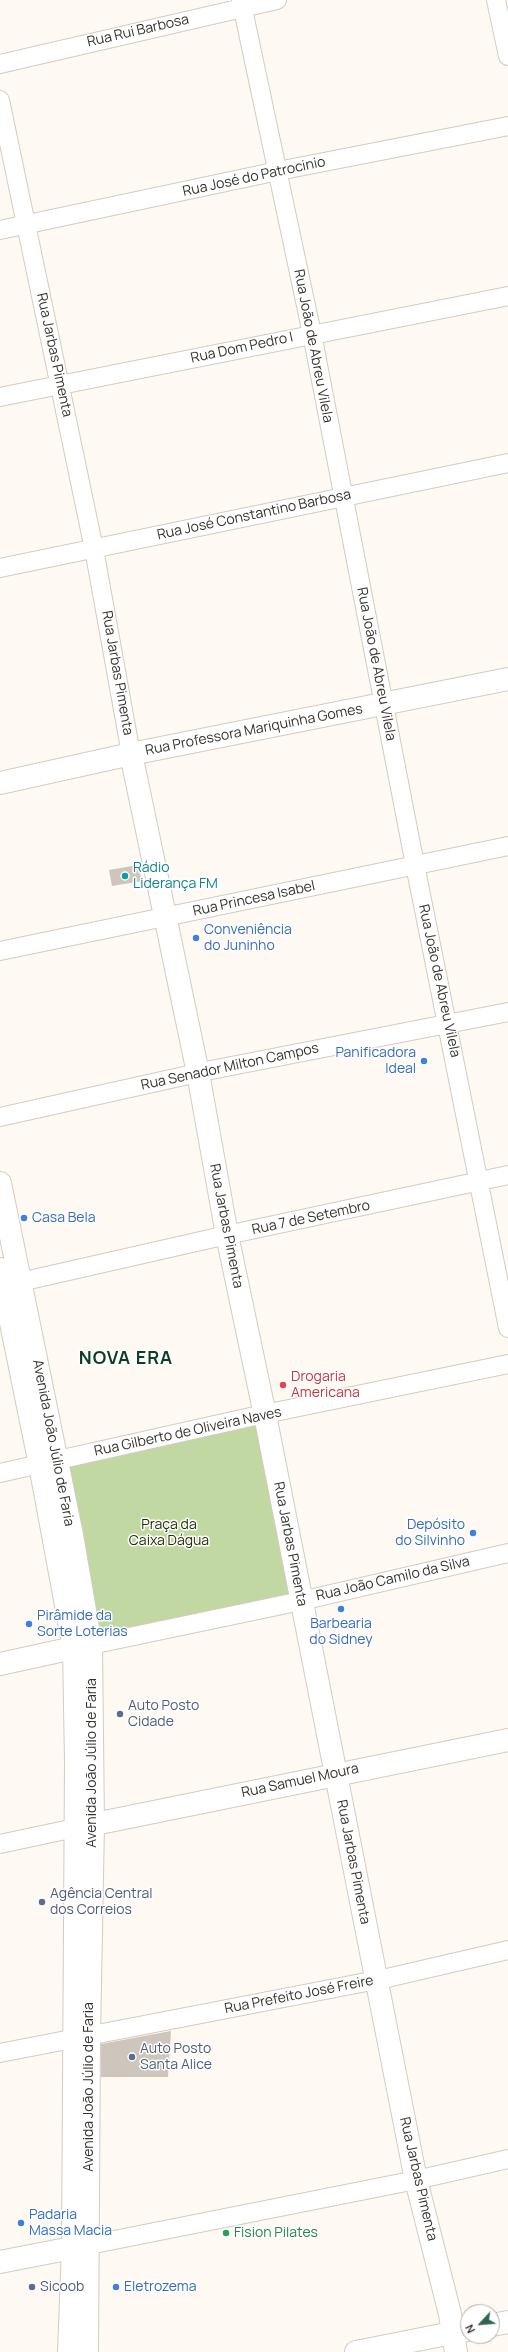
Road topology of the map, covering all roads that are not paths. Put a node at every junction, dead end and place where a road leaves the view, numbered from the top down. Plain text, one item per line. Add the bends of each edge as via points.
1 (277, 0) edge
2 (496, 0) edge
3 (242, 3) edge
4 (508, 56) edge
5 (0, 64) edge
6 (0, 100) edge
7 (508, 126) edge
8 (278, 171) junction
9 (27, 225) junction
10 (0, 230) edge
11 (508, 296) edge
12 (312, 334) junction
13 (61, 385) junction
14 (0, 397) edge
15 (508, 463) edge
16 (343, 496) junction
17 (94, 549) junction
18 (0, 568) edge
19 (508, 679) edge
20 (384, 705) junction
21 (131, 754) junction
22 (0, 783) edge
23 (508, 846) edge
24 (414, 865) junction
25 (166, 917) junction
26 (0, 951) edge
27 (508, 1012) edge
28 (448, 1024) junction
29 (198, 1073) junction
30 (0, 1117) edge
31 (508, 1175) edge
32 (478, 1182) junction
33 (0, 1183) edge
34 (227, 1235) junction
35 (6, 1281) edge
36 (508, 1328) edge
37 (508, 1364) edge
38 (265, 1415) junction
39 (48, 1463) junction
40 (0, 1473) edge
41 (508, 1552) edge
42 (301, 1601) junction
43 (82, 1646) junction
44 (0, 1664) edge
45 (508, 1740) edge
46 (335, 1774) junction
47 (84, 1827) junction
48 (0, 1844) edge
49 (508, 1950) edge
50 (376, 1980) junction
51 (81, 2037) junction
52 (0, 2052) edge
53 (508, 2159) edge
54 (416, 2180) junction
55 (81, 2246) junction
56 (0, 2262) edge
57 (459, 2338) edge
58 (69, 2352) edge
59 (87, 2352) edge
60 (356, 2352) edge

1 - 3 street, Rua Rui Barbosa
2 - 4 street
3 - 5 street, Rua Rui Barbosa
3 - 8 street, Rua João de Abreu Vilela
6 - 9 street, Rua Jarbas Pimenta
7 - 8 street, Rua José do Patrocinio
8 - 9 street, Rua José do Patrocinio
8 - 12 street, Rua João de Abreu Vilela
9 - 10 street, Rua José do Patrocinio
9 - 13 street, Rua Jarbas Pimenta
11 - 12 street, Rua Dom Pedro I
12 - 13 street, Rua Dom Pedro I
12 - 16 street, Rua João de Abreu Vilela
13 - 14 street, Rua Dom Pedro I
13 - 17 street, Rua Jarbas Pimenta
15 - 16 street, Rua José Constantino Barbosa
16 - 17 street, Rua José Constantino Barbosa
16 - 20 street, Rua João de Abreu Vilela
17 - 18 street, Rua José Constantino Barbosa
17 - 21 street, Rua Jarbas Pimenta
19 - 20 street, Rua Professora Mariquinha Gomes
20 - 21 street, Rua Professora Mariquinha Gomes
20 - 24 street, Rua João de Abreu Vilela
21 - 22 street, Rua Professora Mariquinha Gomes
21 - 25 street, Rua Jarbas Pimenta
23 - 24 street, Rua Princesa Isabel
24 - 25 street, Rua Princesa Isabel
24 - 28 street, Rua João de Abreu Vilela
25 - 26 street, Rua Princesa Isabel
25 - 29 street, Rua Jarbas Pimenta
27 - 28 street, Rua Senador Milton Campos
28 - 29 street, Rua Senador Milton Campos
28 - 32 street, Rua João de Abreu Vilela
29 - 30 street, Rua Senador Milton Campos
29 - 34 street, Rua Jarbas Pimenta
31 - 32 street, Rua 7 de Setembro
32 - 34 street, Rua 7 de Setembro
32 - 36 street, Rua João de Abreu Vilela
33 - 35 street, Avenida João Júlio de Faria
34 - 35 street, Rua 7 de Setembro
34 - 38 street, Rua Jarbas Pimenta
35 - 39 street, Avenida João Júlio de Faria
37 - 38 street, Rua Gilberto de Oliveira Naves
38 - 39 street, Rua Gilberto de Oliveira Naves
38 - 42 street, Rua Jarbas Pimenta
39 - 40 street, Rua Gilberto de Oliveira Naves
39 - 43 street, Avenida João Júlio de Faria
41 - 42 street, Rua João Camilo da Silva
42 - 43 street, Rua João Camilo da Silva
42 - 46 street, Rua Jarbas Pimenta
43 - 44 street, Rua João Camilo da Silva
43 - 47 street, Avenida João Júlio de Faria
45 - 46 street, Rua Samuel Moura
46 - 47 street, Rua Samuel Moura
46 - 50 street, Rua Jarbas Pimenta
47 - 48 street, Rua Samuel Moura
47 - 51 street, Avenida João Júlio de Faria
49 - 50 street, Rua Prefeito José Freire
50 - 51 street, Rua Prefeito José Freire
50 - 54 street, Rua Jarbas Pimenta
51 - 52 street, Rua Prefeito José Freire
51 - 55 street, Avenida João Júlio de Faria
53 - 54 street
54 - 55 street
54 - 57 street, Rua Jarbas Pimenta
55 - 56 street
55 - 58 street, Avenida João Júlio de Faria
55 - 59 street, Avenida João Júlio de Faria
57 - 60 street

